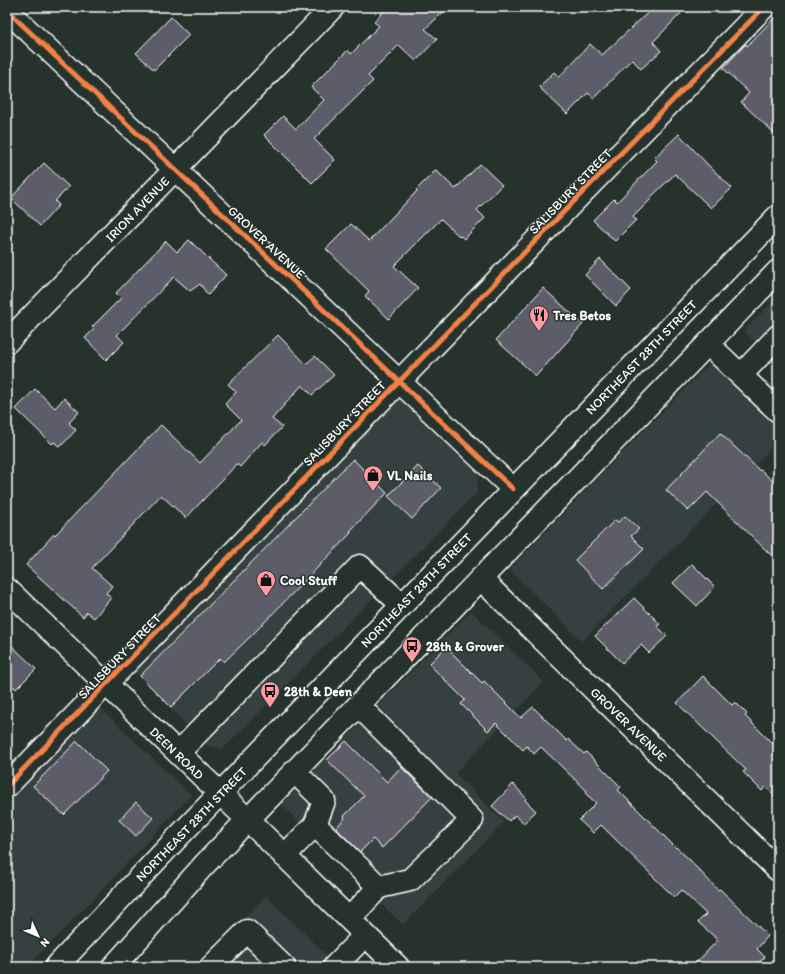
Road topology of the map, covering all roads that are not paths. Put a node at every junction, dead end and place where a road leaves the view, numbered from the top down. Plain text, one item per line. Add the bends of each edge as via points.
1 (333, 7) edge
2 (764, 7) edge
3 (7, 9) edge
4 (175, 170) junction
5 (778, 216) edge
6 (778, 271) edge
7 (778, 336) edge
8 (7, 342) edge
9 (708, 344) junction
10 (741, 375) junction
11 (399, 382) junction
12 (778, 411) edge
13 (513, 490) junction
14 (481, 579) junction
15 (7, 590) edge
16 (402, 605) junction
17 (106, 685) junction
18 (359, 706) junction
19 (178, 753) junction
20 (295, 772) junction
21 (7, 786) edge
22 (220, 794) junction
23 (248, 820) junction
24 (315, 825) junction
25 (284, 856) junction
26 (778, 870) edge
27 (379, 887) junction
28 (349, 919) junction
29 (365, 935) junction
30 (56, 967) edge
31 (113, 967) edge
32 (211, 967) edge
33 (284, 967) edge
34 (334, 967) edge
35 (398, 967) edge

1 - 4 street, IRION AVENUE
2 - 11 street, SALISBURY STREET
3 - 4 street, GROVER AVENUE
4 - 8 street, IRION AVENUE
4 - 11 street, GROVER AVENUE
5 - 13 street, NORTHEAST 28TH STREET
6 - 9 street
7 - 10 street
9 - 10 street
9 - 14 street
10 - 12 street
11 - 13 street, GROVER AVENUE
11 - 17 street, SALISBURY STREET
13 - 16 street, NORTHEAST 28TH STREET
14 - 18 street
14 - 26 street, GROVER AVENUE
15 - 17 street, DEEN ROAD
16 - 19 street via 360,566
16 - 22 street, NORTHEAST 28TH STREET
17 - 19 street, DEEN ROAD
17 - 21 street, SALISBURY STREET
18 - 20 street
18 - 27 street via 472,820 410,880
19 - 22 street, DEEN ROAD
20 - 23 street
20 - 24 street via 324,801
22 - 23 street, DEEN ROAD
22 - 30 street, NORTHEAST 28TH STREET
23 - 25 street, DEEN ROAD
23 - 31 street
24 - 25 street
24 - 27 street
25 - 28 street, DEEN ROAD
27 - 28 street
28 - 29 street, DEEN ROAD
29 - 34 street
29 - 35 street, DEEN ROAD
32 - 33 street via 247,931

